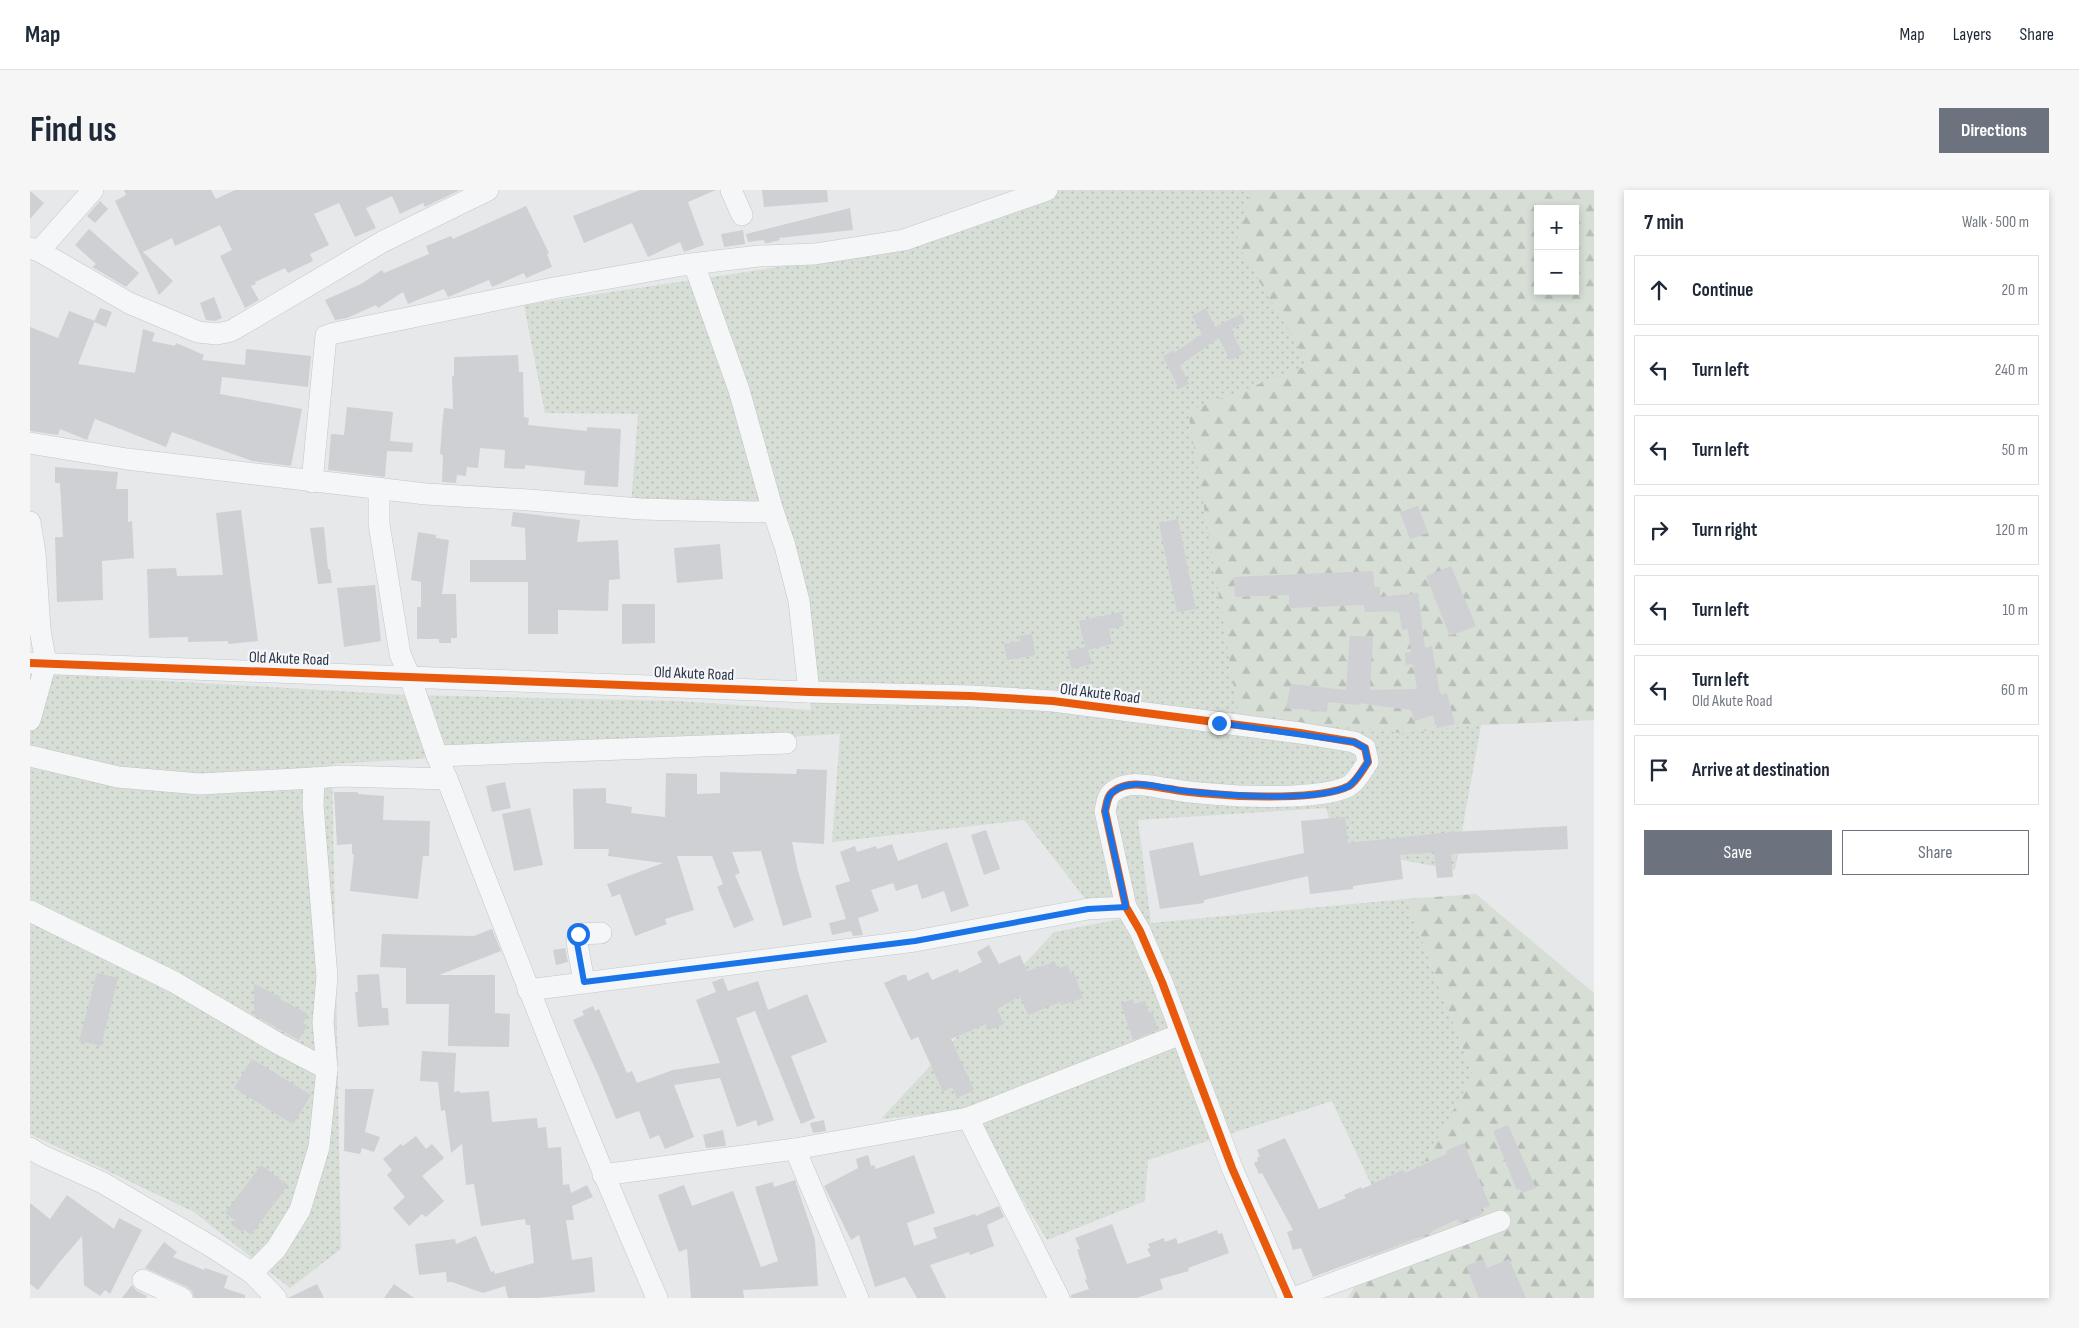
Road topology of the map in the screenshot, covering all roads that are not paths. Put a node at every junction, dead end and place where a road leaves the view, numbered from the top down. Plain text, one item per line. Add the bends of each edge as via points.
1 (93, 190) edge
2 (488, 190) edge
3 (731, 190) edge
4 (1046, 190) edge
5 (742, 215) dead end
6 (34, 250) edge
7 (694, 264) junction
8 (30, 443) edge
9 (312, 482) junction
10 (379, 488) junction
11 (773, 510) junction
12 (30, 522) edge
13 (38, 663) edge
14 (410, 677) junction
15 (809, 692) junction
16 (30, 720) edge
17 (786, 743) dead end
18 (30, 756) edge
19 (437, 756) junction
20 (314, 778) junction
21 (447, 778) junction
22 (1126, 907) junction
23 (30, 911) edge
24 (601, 933) dead end
25 (584, 982) junction
26 (528, 990) junction
27 (1181, 1034) junction
28 (327, 1069) junction
29 (968, 1118) junction
30 (30, 1148) edge
31 (795, 1149) junction
32 (603, 1175) junction
33 (1500, 1221) dead end
34 (252, 1273) junction
35 (143, 1280) dead end
36 (182, 1298) edge
37 (276, 1298) edge
38 (657, 1298) edge
39 (858, 1298) edge
40 (1059, 1298) edge
41 (1289, 1298) edge
42 (1293, 1298) edge

1 - 6 street
2 - 6 street via 382,242 231,331 216,334 198,332 129,303
3 - 5 street
4 - 7 street via 904,240 815,254 759,256
7 - 9 street via 554,288 326,336
7 - 11 street via 739,390
8 - 9 street via 127,459
9 - 10 street
10 - 11 street via 642,509
10 - 14 street via 379,524 395,634
11 - 15 street via 799,601
12 - 13 street via 40,630
13 - 14 street, Old Akute Road
13 - 16 street
14 - 15 street, Old Akute Road
14 - 19 street
15 - 22 street, Old Akute Road via 1053,701 1291,732 1354,742 1365,748 1368,762 1350,785 1324,793 1280,796 1215,794 1142,784 1113,791 1107,799 1105,811
17 - 19 street
18 - 20 street via 118,777 200,784
19 - 21 street
20 - 21 street
20 - 28 street via 313,815 327,977 323,1022
21 - 26 street
22 - 25 street via 1088,909 915,941
22 - 27 street via 1140,931
23 - 28 street via 174,982
24 - 25 street via 578,934
25 - 26 street
26 - 32 street
27 - 29 street
27 - 41 street via 1232,1168
28 - 34 street via 318,1147 300,1210 276,1249
29 - 31 street
29 - 40 street
30 - 34 street via 103,1182
31 - 32 street
31 - 39 street
32 - 38 street
33 - 42 street
34 - 37 street
35 - 36 street

